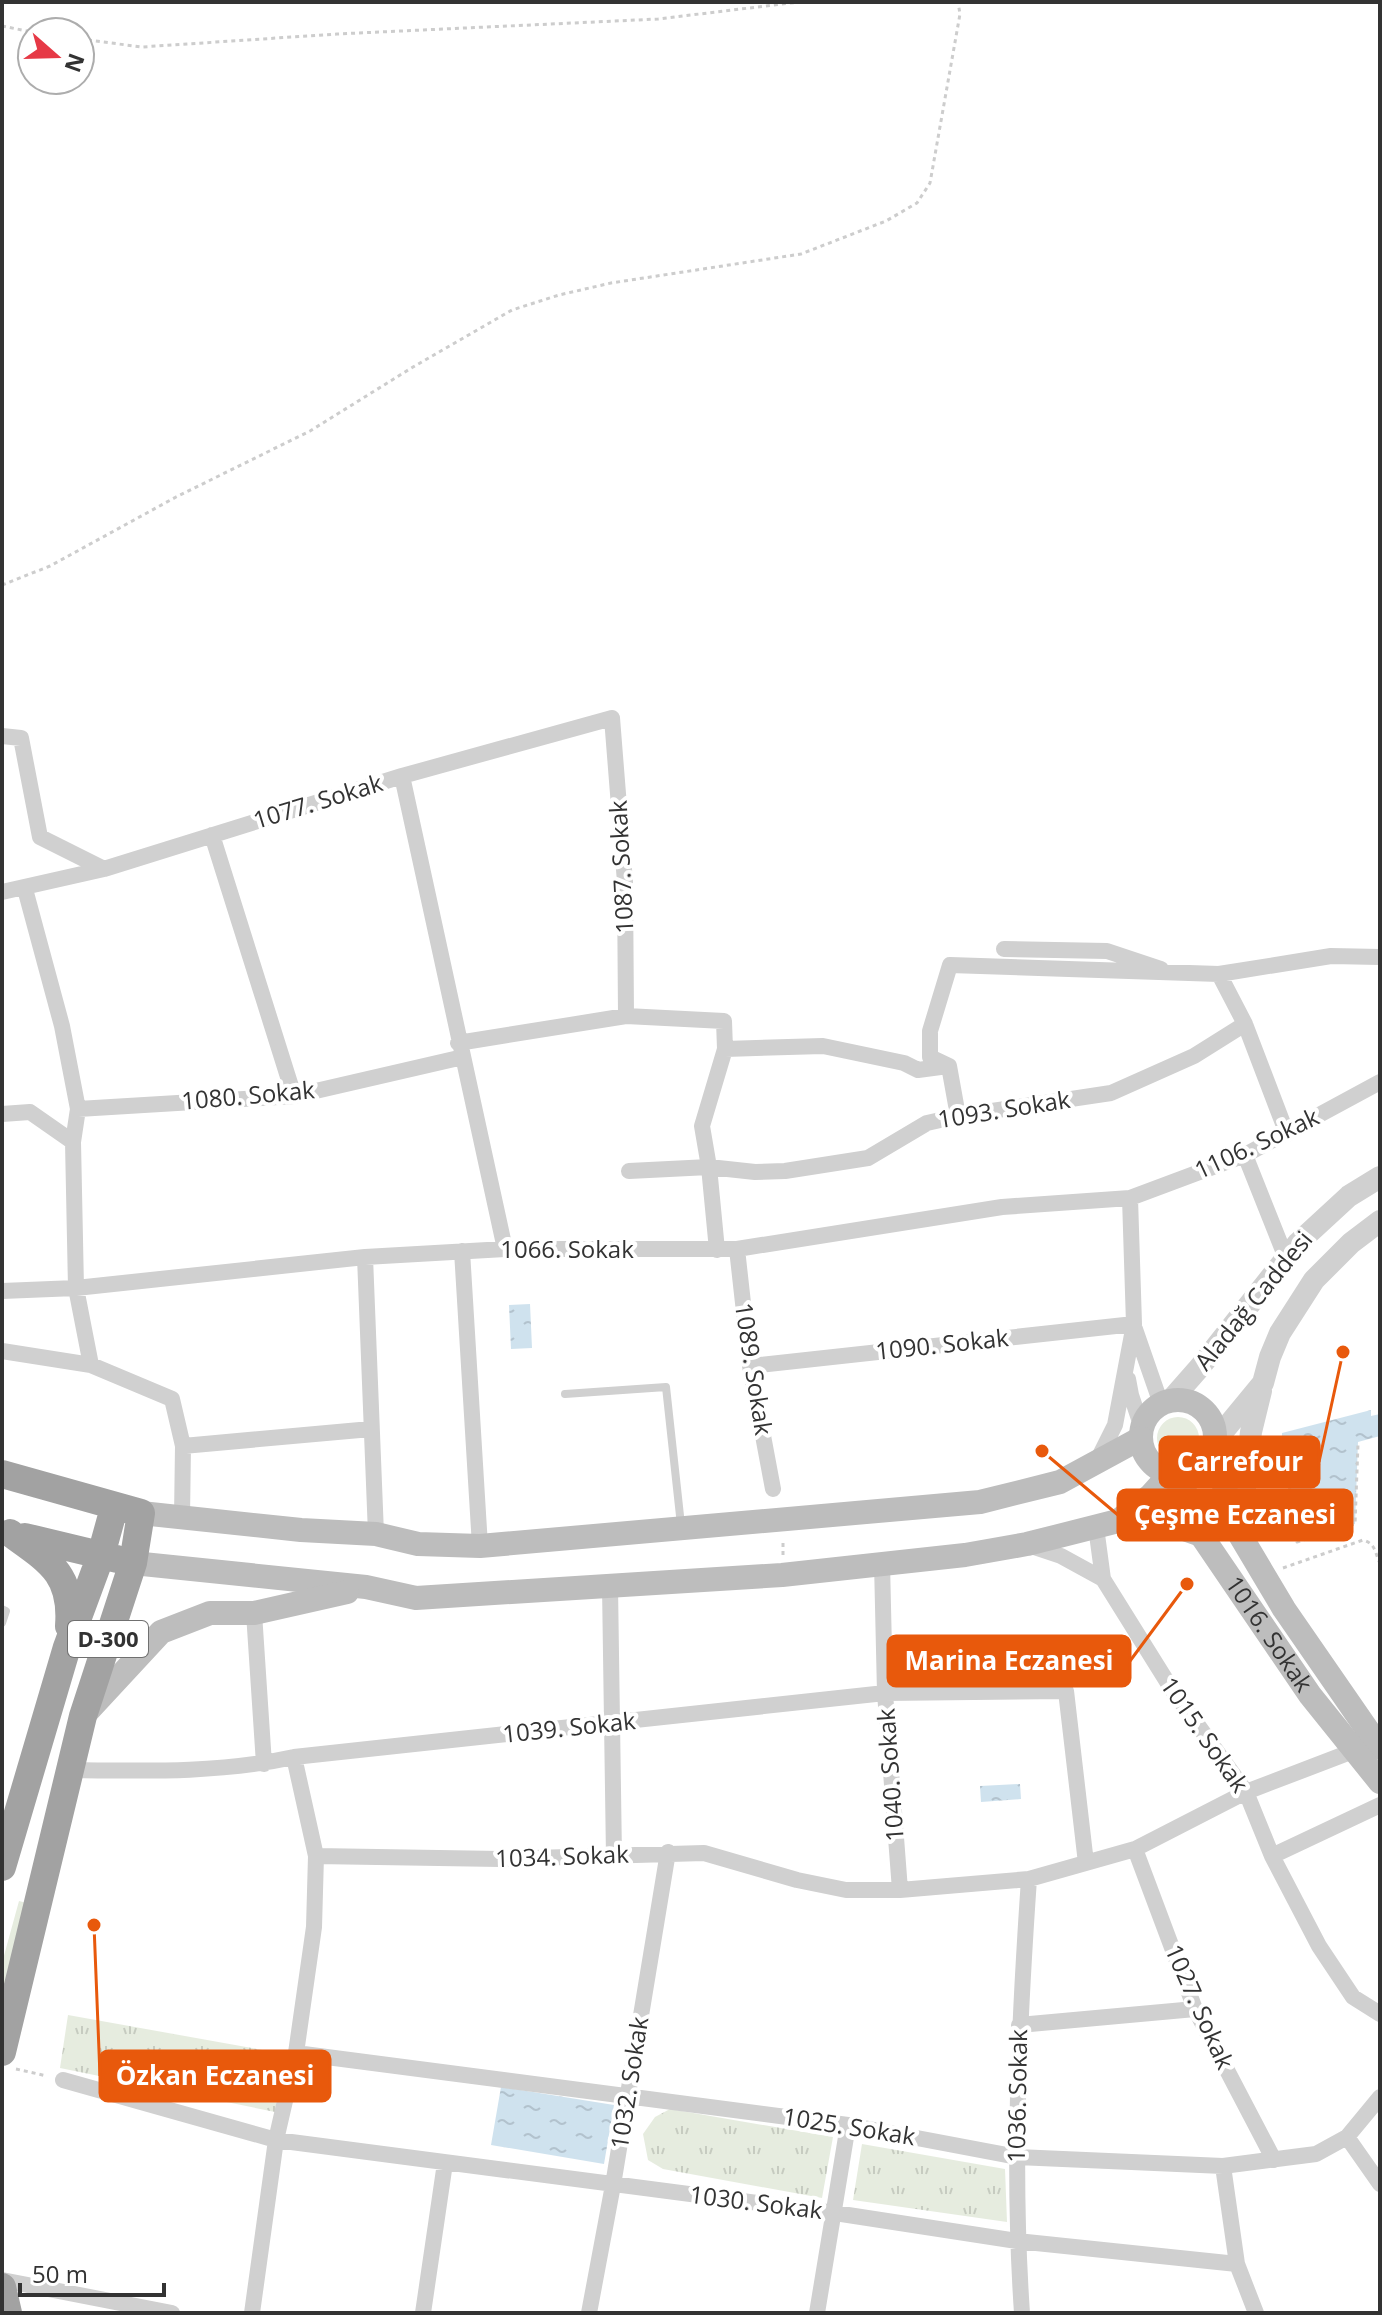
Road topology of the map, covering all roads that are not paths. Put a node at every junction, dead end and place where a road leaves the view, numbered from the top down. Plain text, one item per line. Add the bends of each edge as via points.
1 (612, 718) joint
2 (2, 736) edge
3 (402, 776) junction
4 (212, 835) junction
5 (104, 869) junction
6 (25, 889) junction
7 (2, 892) edge
8 (1004, 949) dead end
9 (1380, 957) edge
10 (1170, 972) junction
11 (1219, 974) junction
12 (626, 1016) junction
13 (1245, 1024) junction
14 (725, 1049) junction
15 (460, 1050) junction
16 (949, 1066) junction
17 (1380, 1082) edge
18 (294, 1096) junction
19 (78, 1109) junction
20 (2, 1114) edge
21 (958, 1116) junction
22 (1287, 1134) junction
23 (73, 1142) junction
24 (1245, 1155) junction
25 (709, 1167) junction
26 (629, 1171) dead end
27 (1380, 1177) edge
28 (1130, 1198) junction
29 (1380, 1221) edge
30 (505, 1249) junction
31 (737, 1249) junction
32 (717, 1250) junction
33 (462, 1251) junction
34 (365, 1257) junction
35 (1286, 1258) junction
36 (76, 1288) junction
37 (2, 1291) edge
38 (1134, 1324) junction
39 (2, 1351) edge
40 (91, 1365) junction
41 (750, 1366) junction
42 (1127, 1366) junction
43 (1263, 1383) junction
44 (565, 1394) dead end
45 (1166, 1402) junction
46 (371, 1429) junction
47 (1141, 1433) junction
48 (183, 1446) junction
49 (1214, 1446) junction
50 (1092, 1467) junction
51 (2, 1474) edge
52 (1174, 1474) junction
53 (773, 1489) dead end
54 (128, 1510) junction
55 (182, 1517) junction
56 (1107, 1524) junction
57 (681, 1528) junction
58 (6, 1532) edge
59 (376, 1534) junction
60 (1201, 1535) junction
61 (1240, 1535) junction
62 (1027, 1544) junction
63 (480, 1546) junction
64 (101, 1555) junction
65 (133, 1563) junction
66 (882, 1563) junction
67 (1103, 1579) junction
68 (610, 1586) junction
69 (366, 1587) junction
70 (2, 1609) edge
71 (254, 1613) junction
72 (2, 1623) edge
73 (67, 1647) junction
74 (885, 1693) junction
75 (83, 1716) junction
76 (612, 1723) junction
77 (1380, 1748) edge
78 (1353, 1751) junction
79 (294, 1757) junction
80 (264, 1764) junction
81 (72, 1770) junction
82 (1380, 1782) edge
83 (1246, 1792) junction
84 (1380, 1805) edge
85 (7, 1828) edge
86 (1135, 1849) junction
87 (668, 1852) junction
88 (316, 1856) junction
89 (1272, 1856) junction
90 (614, 1857) junction
91 (1086, 1863) junction
92 (2, 1867) edge
93 (1029, 1879) junction
94 (900, 1890) junction
95 (1195, 2009) junction
96 (1380, 2014) edge
97 (1019, 2025) junction
98 (296, 2053) junction
99 (10, 2061) edge
100 (63, 2080) road end
101 (628, 2096) junction
102 (1380, 2097) edge
103 (848, 2125) junction
104 (1347, 2137) junction
105 (276, 2140) junction
106 (1017, 2157) junction
107 (1274, 2160) junction
108 (445, 2163) junction
109 (1223, 2166) junction
110 (1380, 2184) edge
111 (613, 2185) junction
112 (835, 2213) junction
113 (1017, 2241) junction
114 (1237, 2264) junction
115 (2, 2280) edge
116 (2, 2287) edge
117 (8, 2313) edge
118 (172, 2313) edge
119 (252, 2313) edge
120 (423, 2313) edge
121 (590, 2313) edge
122 (817, 2313) edge
123 (1022, 2313) edge
124 (1256, 2313) edge

1 - 3 street, 1077. Sokak
1 - 12 street, 1087. Sokak via 625,882
2 - 5 street via 21,738 40,837
3 - 4 street, 1077. Sokak
3 - 15 street
4 - 5 street, 1077. Sokak
4 - 18 street
5 - 6 street, 1077. Sokak
6 - 7 street, 1077. Sokak
6 - 19 street
8 - 10 street via 1107,951
9 - 11 street via 1331,956
10 - 11 street
10 - 16 street via 950,965 933,1020 930,1057
11 - 13 street
12 - 14 street via 724,1021
12 - 15 street, 1080. Sokak
13 - 21 street, 1093. Sokak via 1194,1056 1111,1093
13 - 22 street
14 - 16 street via 823,1046 918,1070
14 - 25 street via 702,1126
15 - 18 street, 1080. Sokak
15 - 30 street
16 - 21 street
17 - 22 street, 1106. Sokak
18 - 19 street, 1080. Sokak
19 - 23 street
20 - 23 street via 30,1112
21 - 25 street, 1093. Sokak via 927,1123 868,1158 785,1171
22 - 24 street, 1106. Sokak
23 - 36 street
24 - 28 street, 1106. Sokak
24 - 35 street
25 - 26 street, 1093. Sokak
25 - 32 street
27 - 35 street, Aladağ Caddesi via 1349,1196
28 - 31 street, 1066. Sokak via 1002,1207
28 - 38 street
29 - 43 street, Aladağ Caddesi via 1329,1263 1301,1298 1280,1333
30 - 32 street, 1066. Sokak
30 - 33 street, 1066. Sokak
31 - 32 street, 1066. Sokak
31 - 41 street, 1089. Sokak
33 - 34 street, 1066. Sokak
33 - 63 street
34 - 36 street, 1066. Sokak
34 - 46 street
35 - 45 street, Aladağ Caddesi
36 - 37 street, 1066. Sokak
36 - 40 street
38 - 41 street, 1090. Sokak
38 - 42 street
38 - 45 street
39 - 40 street
40 - 48 street via 172,1399
41 - 53 street, 1089. Sokak
42 - 47 street
42 - 50 street via 1115,1425
43 - 49 street, Aladağ Caddesi
43 - 61 street via 1251,1432
44 - 57 lane via 666,1387
45 - 47 main road via 1146,1418
45 - 49 main road via 1194,1403 1203,1409 1211,1418
46 - 48 street
46 - 59 street
47 - 50 main road
47 - 52 main road via 1150,1461
48 - 55 street
49 - 52 main road via 1198,1469
49 - 61 main road, 1016. Sokak
50 - 57 main road via 1060,1482 980,1502
51 - 54 highway
52 - 56 main road
52 - 60 main road, 1016. Sokak
54 - 55 main road
54 - 64 highway
54 - 65 highway, D-300
55 - 59 main road
56 - 60 main road via 1167,1523
56 - 62 main road
56 - 67 street, 1015. Sokak
57 - 63 main road
58 - 64 highway
58 - 73 highway, D-300 via 48,1560 64,1581 71,1603
59 - 63 main road via 418,1544
60 - 78 main road, 1016. Sokak
61 - 77 main road, 1016. Sokak via 1309,1648
62 - 66 main road
62 - 67 street
64 - 65 highway
64 - 73 highway
65 - 69 main road
65 - 75 highway, D-300
66 - 68 main road
66 - 74 street, 1040. Sokak
67 - 83 street, 1015. Sokak via 1171,1688
68 - 69 main road via 416,1598
68 - 76 street
69 - 71 main road
70 - 72 lane
71 - 75 main road via 210,1613 161,1632
71 - 80 street
73 - 85 highway
74 - 76 street, 1039. Sokak
74 - 91 street, 1039. Sokak via 1066,1691
74 - 94 street, 1040. Sokak
75 - 81 highway
76 - 79 street, 1039. Sokak
76 - 90 street
78 - 82 main road, 1016. Sokak
78 - 83 street, 1034. Sokak
79 - 80 street, 1039. Sokak
79 - 88 street
80 - 81 street, 1039. Sokak via 173,1772
81 - 99 highway
83 - 86 street, 1034. Sokak
83 - 89 street, 1015. Sokak
84 - 89 street
85 - 92 highway
86 - 91 street, 1034. Sokak
86 - 95 street, 1027. Sokak
87 - 90 street, 1034. Sokak
87 - 94 street, 1034. Sokak via 704,1853 846,1890
87 - 101 street, 1032. Sokak
88 - 90 street, 1034. Sokak
88 - 98 street via 314,1927
89 - 96 street, 1015. Sokak via 1319,1946 1353,1997
91 - 93 street, 1034. Sokak
93 - 94 street, 1034. Sokak
93 - 97 street, 1036. Sokak
95 - 97 street
95 - 107 street, 1027. Sokak
97 - 106 street, 1036. Sokak
98 - 101 street, 1025. Sokak
98 - 105 street
100 - 105 street, 1030. Sokak
101 - 103 street, 1025. Sokak
101 - 111 street, 1032. Sokak
102 - 104 street, 1025. Sokak
103 - 106 street, 1025. Sokak
103 - 112 street
104 - 107 street, 1025. Sokak via 1316,2154
104 - 110 street
105 - 108 street, 1030. Sokak
105 - 119 street
106 - 109 street, 1025. Sokak
106 - 113 street, 1036. Sokak
107 - 109 street, 1025. Sokak
108 - 111 street, 1030. Sokak
108 - 120 street
109 - 114 street
111 - 112 street, 1030. Sokak
111 - 121 street, 1032. Sokak
112 - 113 street, 1030. Sokak
112 - 122 street
113 - 114 street, 1030. Sokak
113 - 123 street, 1036. Sokak
114 - 124 street
115 - 118 street
116 - 117 highway

